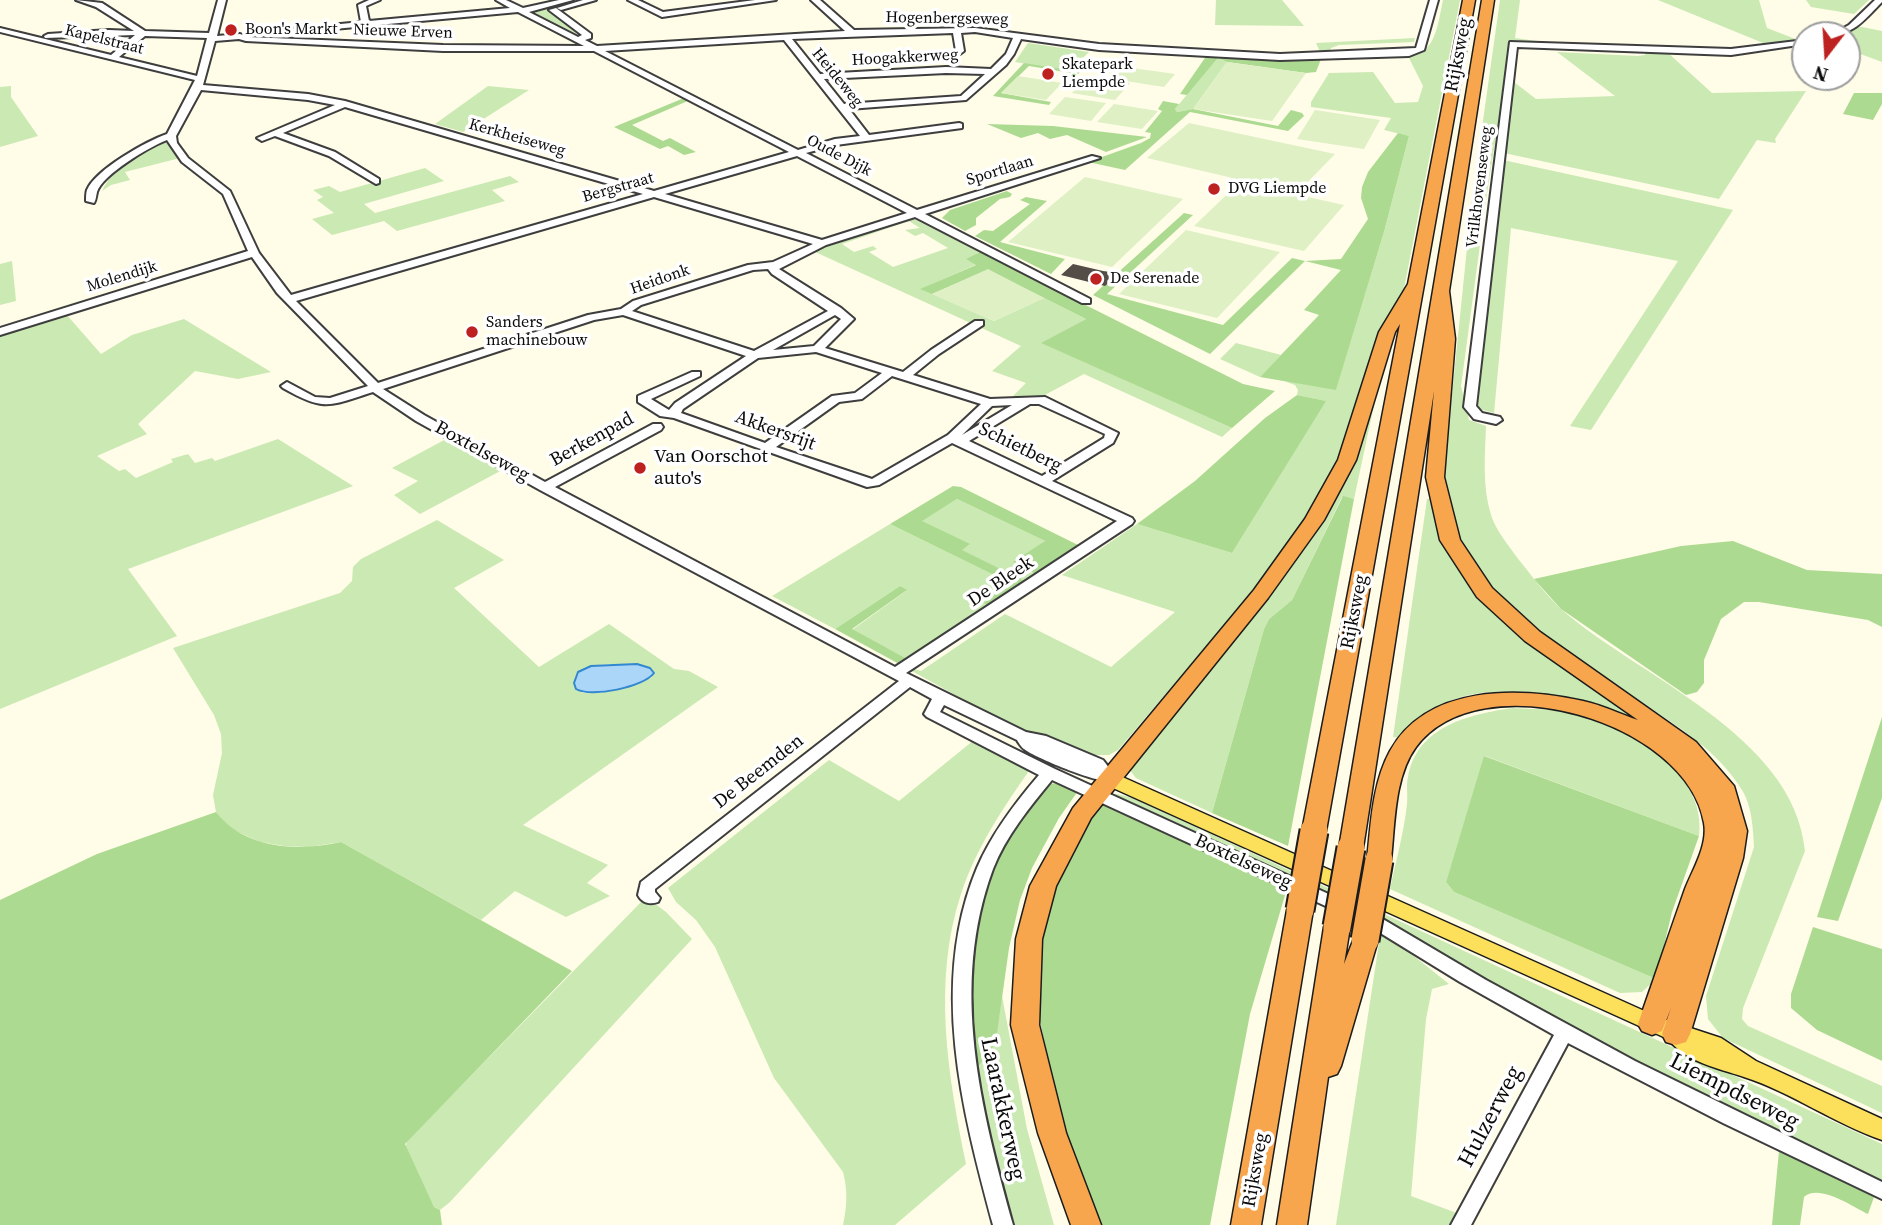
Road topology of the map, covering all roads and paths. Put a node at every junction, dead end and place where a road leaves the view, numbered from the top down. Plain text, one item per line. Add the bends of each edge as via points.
1 (80, 0) edge
2 (222, 0) edge
3 (376, 0) edge
4 (500, 0) edge
5 (569, 0) edge
6 (592, 0) edge
7 (632, 0) edge
8 (772, 0) edge
9 (815, 0) edge
10 (1434, 0) edge
11 (1469, 0) edge
12 (1488, 0) edge
13 (1880, 0) edge
14 (520, 10) junction
15 (1858, 21) edge
16 (365, 24) junction
17 (0, 30) edge
18 (957, 30) junction
19 (143, 33) junction
20 (852, 33) junction
21 (1018, 35) junction
22 (240, 36) junction
23 (33, 37) junction
24 (212, 37) junction
25 (786, 37) junction
26 (577, 40) junction
27 (1791, 44) edge
28 (1616, 48) junction
29 (595, 49) junction
30 (960, 51) dead end
31 (1562, 53) dead end
32 (114, 56) junction
33 (993, 72) junction
34 (819, 77) junction
35 (199, 83) junction
36 (345, 104) junction
37 (843, 107) junction
38 (959, 126) dead end
39 (275, 133) junction
40 (171, 136) junction
41 (866, 136) junction
42 (262, 138) dead end
43 (797, 152) junction
44 (1095, 158) dead end
45 (376, 181) dead end
46 (654, 194) junction
47 (92, 201) dead end
48 (915, 214) junction
49 (822, 243) junction
50 (254, 253) junction
51 (775, 265) junction
52 (1414, 287) junction
53 (1441, 290) junction
54 (290, 299) junction
55 (1086, 301) dead end
56 (838, 310) junction
57 (624, 312) junction
58 (979, 323) dead end
59 (0, 332) edge
60 (817, 349) junction
61 (755, 355) junction
62 (891, 372) junction
63 (696, 374) dead end
64 (905, 376) junction
65 (676, 383) junction
66 (287, 386) dead end
67 (375, 387) junction
68 (697, 394) junction
69 (1031, 398) junction
70 (989, 403) junction
71 (678, 411) junction
72 (1496, 420) dead end
73 (657, 427) dead end
74 (957, 440) junction
75 (766, 448) junction
76 (1044, 480) junction
77 (545, 487) junction
78 (1127, 521) joint
79 (903, 677) junction
80 (940, 697) junction
81 (1049, 773) junction
82 (1102, 786) junction
83 (652, 898) dead end
84 (1651, 1024) junction
85 (1565, 1032) junction
86 (1676, 1034) junction
87 (1882, 1130) edge
88 (1304, 1142) junction
89 (1882, 1191) edge
90 (1003, 1225) edge
91 (1086, 1225) edge
92 (1246, 1225) edge
93 (1292, 1225) edge
94 (1461, 1225) edge

1 - 19 street via 99,5
2 - 24 street
3 - 16 street via 362,5
4 - 14 street, Oude Dijk
5 - 14 street
6 - 26 street via 553,10 588,36
7 - 8 street via 662,15
9 - 20 street
10 - 21 street, Hogenbergseweg via 1420,50 1280,57 1100,47
11 - 52 highway, Rijksweg
12 - 53 highway, Rijksweg
13 - 15 street
14 - 16 street
14 - 26 street, Oude Dijk
16 - 22 street
17 - 23 street, Kapelstraat
18 - 20 street, Hogenbergseweg
18 - 21 street, Hogenbergseweg
18 - 30 street
19 - 23 street, Nieuwe Erven
19 - 24 street, Nieuwe Erven
19 - 32 street
20 - 25 street, Hogenbergseweg
21 - 33 street via 1010,54
22 - 24 street, Nieuwe Erven
22 - 29 street, Nieuwe Erven via 443,48
23 - 32 street, Kapelstraat
24 - 35 street
25 - 29 street, Hogenbergseweg
25 - 34 street, Heideweg
26 - 29 street, Oude Dijk
27 - 28 street, Vrilkhovenseweg via 1731,52
28 - 31 street, Vrilkhovenseweg via 1619,57
28 - 72 street, Vrilkhovenseweg via 1513,44 1470,407 1478,416
29 - 43 street, Oude Dijk
32 - 35 street, Kapelstraat
33 - 34 street, Hoogakkerweg
33 - 37 street via 963,98
34 - 37 street, Heideweg
35 - 36 street, Kerkheiseweg
35 - 40 street
36 - 39 street
36 - 46 street, Kerkheiseweg
37 - 41 street, Heideweg
38 - 41 street, Bergstraat
39 - 42 street
39 - 45 street via 332,154
40 - 47 street via 147,143 116,166 92,190
40 - 50 street, Boxtelseweg via 185,160 227,193
41 - 43 street, Bergstraat
43 - 46 street, Bergstraat
43 - 48 street, Oude Dijk
44 - 48 street, Sportlaan
46 - 49 street, Kerkheiseweg
46 - 54 street, Bergstraat
48 - 49 street, Heidonk
48 - 55 street, Oude Dijk
49 - 51 street, Heidonk
50 - 54 street, Boxtelseweg
50 - 59 street, Molendijk
51 - 56 street via 776,272
51 - 57 street, Heidonk via 751,267 637,303
52 - 82 highway via 1387,332 1348,460 1314,520 1261,594
52 - 92 highway, Rijksweg, bridge
53 - 86 highway via 1447,339 1435,477 1436,499 1452,545 1480,587 1511,620 1697,756 1719,783 1731,809 1735,832 1728,866
53 - 88 highway, Rijksweg, bridge
54 - 67 street, Boxtelseweg
56 - 60 street via 847,323
56 - 61 street
57 - 61 street
57 - 67 street, Heidonk via 592,317
58 - 64 street
60 - 61 street
60 - 62 street, Schietberg
61 - 68 street
62 - 64 street, Schietberg
62 - 75 street via 858,396 835,399
63 - 65 street
64 - 70 street, Schietberg
65 - 68 street
65 - 71 street, Akkersrijt via 642,399 664,413
66 - 67 street, Heidonk via 320,402
67 - 77 street, Boxtelseweg via 420,418
68 - 71 street
69 - 70 street
69 - 74 street
69 - 76 street via 1112,433 1109,440
70 - 74 street, Schietberg
71 - 75 street, Akkersrijt
73 - 77 street, Berkenpad
74 - 75 street, Akkersrijt via 867,483
74 - 76 street, Schietberg
76 - 78 street, Schietberg
77 - 79 street, Boxtelseweg
78 - 79 street, De Bleek
79 - 80 street, Boxtelseweg
79 - 83 street, De Beemden via 647,886 646,895
80 - 81 street, Boxtelseweg via 932,714
80 - 82 street, Boxtelseweg via 1022,736 1028,745 1085,771
81 - 82 street, Boxtelseweg
81 - 90 street, Laarakkerweg via 1012,820 997,848 980,886 962,961 965,1070
82 - 84 main road, Boxtelseweg
82 - 85 street, Boxtelseweg via 1375,922
82 - 91 highway via 1068,836 1043,886 1029,939 1025,981 1025,1025 1033,1064 1052,1133
84 - 86 main road, Boxtelseweg
84 - 88 highway, bridge via 1709,859 1716,823 1708,797 1688,768 1649,736 1597,712 1535,699 1461,706 1435,717 1409,739 1394,769 1365,940
85 - 89 street, Liempdseweg via 1760,1134
85 - 94 street, Hulzerweg
86 - 87 main road, Boxtelseweg via 1716,1060 1748,1068
88 - 93 highway, Rijksweg

